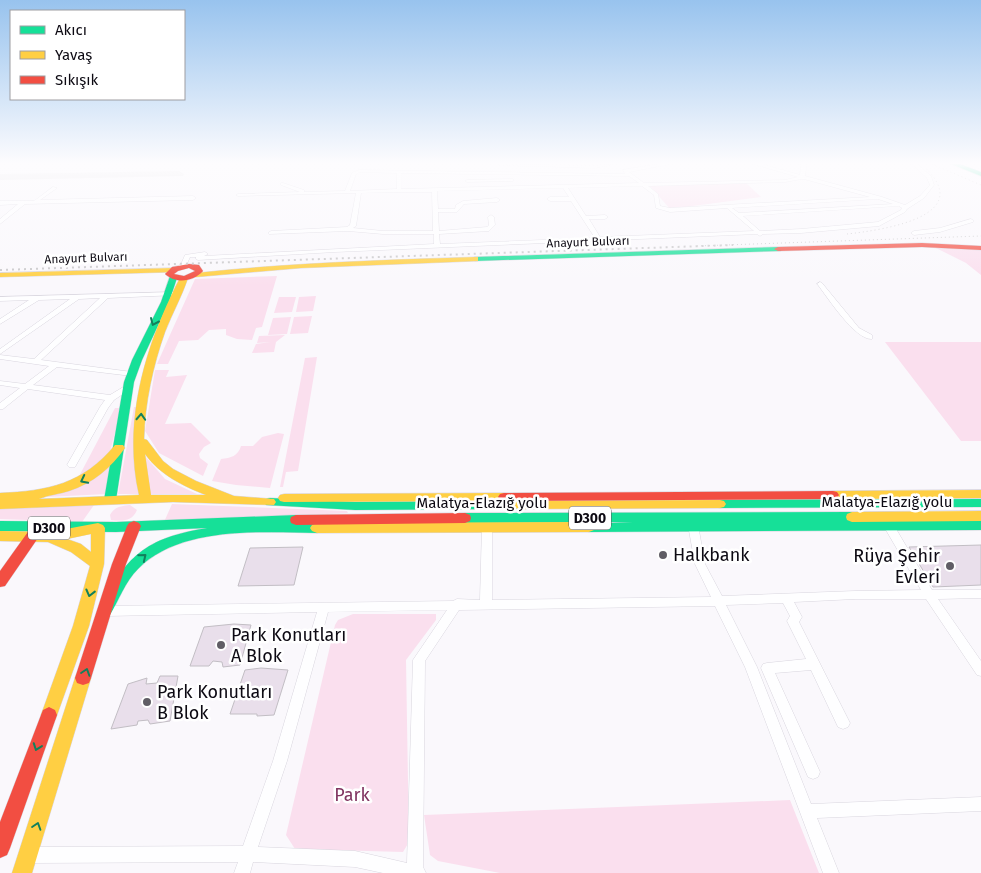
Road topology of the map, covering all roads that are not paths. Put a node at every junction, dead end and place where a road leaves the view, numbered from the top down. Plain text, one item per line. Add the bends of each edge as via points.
1 (21, 205) edge
2 (357, 205) edge
3 (435, 205) edge
4 (460, 205) edge
5 (577, 205) edge
6 (658, 205) edge
7 (778, 205) edge
8 (900, 205) edge
9 (907, 205) edge
10 (904, 206) junction
11 (729, 208) junction
12 (435, 211) junction
13 (738, 215) junction
14 (490, 217) dead end
15 (605, 217) dead end
16 (586, 218) junction
17 (970, 221) dead end
18 (0, 222) edge
19 (348, 229) junction
20 (436, 232) junction
21 (914, 233) dead end
22 (271, 234) dead end
23 (760, 234) junction
24 (600, 240) junction
25 (437, 246) junction
26 (981, 247) edge
27 (197, 264) junction
28 (176, 274) junction
29 (0, 277) edge
30 (820, 284) dead end
31 (174, 294) junction
32 (107, 295) junction
33 (78, 296) junction
34 (37, 298) junction
35 (0, 299) edge
36 (0, 322) edge
37 (869, 337) dead end
38 (0, 352) edge
39 (0, 357) edge
40 (36, 362) junction
41 (56, 364) junction
42 (132, 374) junction
43 (0, 383) edge
44 (24, 388) junction
45 (128, 388) junction
46 (111, 398) junction
47 (0, 407) edge
48 (140, 436) junction
49 (120, 448) junction
50 (146, 452) junction
51 (72, 465) dead end
52 (981, 494) edge
53 (0, 496) edge
54 (27, 496) junction
55 (208, 499) junction
56 (82, 500) junction
57 (110, 500) junction
58 (231, 500) junction
59 (248, 500) junction
60 (981, 503) edge
61 (0, 505) edge
62 (146, 509) junction
63 (981, 516) edge
64 (888, 524) junction
65 (692, 525) junction
66 (981, 525) edge
67 (0, 526) edge
68 (134, 526) junction
69 (199, 526) junction
70 (487, 526) junction
71 (98, 528) junction
72 (272, 528) junction
73 (35, 532) junction
74 (0, 536) edge
75 (50, 537) junction
76 (97, 564) junction
77 (0, 582) edge
78 (981, 594) edge
79 (930, 596) junction
80 (787, 599) junction
81 (719, 601) junction
82 (457, 604) junction
83 (486, 605) junction
84 (324, 607) junction
85 (105, 611) junction
86 (814, 664) junction
87 (981, 671) edge
88 (843, 723) dead end
89 (813, 772) dead end
90 (981, 804) edge
91 (807, 811) junction
92 (3, 827) edge
93 (0, 848) edge
94 (247, 854) junction
95 (28, 855) junction
96 (416, 872) edge
97 (22, 873) edge
98 (242, 873) edge
99 (831, 873) edge

1 - 18 street
2 - 19 street via 353,226
3 - 12 street
4 - 12 street via 458,211
5 - 16 street
6 - 11 street via 670,210
7 - 11 street
8 - 10 street
9 - 10 street
10 - 13 street
10 - 23 street via 897,215 878,224
11 - 13 street
12 - 20 street
13 - 23 street
14 - 20 street via 492,225 488,229
15 - 16 street
16 - 24 street
17 - 21 street via 940,230
19 - 20 street via 361,232
19 - 22 street
20 - 25 street
23 - 24 street
24 - 25 street
25 - 27 street via 295,250
26 - 27 main road, Anayurt Bulvarı via 941,243 873,244
27 - 28 main road, Anayurt Bulvarı
27 - 28 street via 187,256
28 - 29 main road, Anayurt Bulvarı
28 - 31 main road
30 - 37 street via 857,329
31 - 32 street
31 -> 42 main road via 160,310
48 -> 31 main road via 142,402 156,344
32 - 33 street
32 - 40 street
33 - 34 street
33 - 38 street
34 - 35 street
34 - 36 street
39 - 40 street
40 - 41 street
41 - 42 street
41 - 44 street
42 - 45 main road
43 - 44 street
44 - 46 street
44 - 47 street
45 - 46 street
45 - 49 main road
46 - 51 street
48 - 50 main road
48 - 62 main road via 142,491
49 -> 54 main road via 98,472 82,482 58,491
49 - 57 main road via 110,486
50 - 55 main road via 147,462 165,478
50 - 58 main road via 171,476
52 - 59 main road
53 - 54 main road
54 - 56 main road
55 - 58 main road, Malatya-Elazığ yolu / D300
55 - 62 main road, Malatya-Elazığ yolu / D300
56 - 57 main road, D300
56 - 61 main road, D300
57 - 62 main road, Malatya-Elazığ yolu
57 - 71 main road via 95,518
58 - 59 main road, Malatya-Elazığ yolu / D300
59 - 60 main road, Malatya-Elazığ yolu / D300 via 355,506
62 - 68 main road
63 - 69 main road, Malatya-Elazığ yolu / D300 via 309,519
64 - 65 main road
64 - 66 main road
64 - 79 street
65 - 70 main road
65 - 81 street via 700,564
67 - 73 main road, D300
68 - 69 main road, Malatya-Elazığ yolu / D300
68 - 71 main road, Malatya-Elazığ yolu
68 - 85 main road
69 - 72 main road
70 - 72 main road
70 - 83 street
71 - 73 main road, D300
71 - 75 main road
71 - 76 main road
85 -> 72 main road via 134,564 166,543 218,533
73 - 74 main road
73 - 75 main road
73 - 77 main road
75 - 76 main road via 68,542
76 -> 92 main road via 81,626
78 - 79 street
79 - 80 street via 855,595
79 - 87 street
80 - 81 street
80 - 86 street via 796,617 793,621
81 - 83 street
81 - 91 street via 750,667
82 - 83 street
82 - 84 street
82 - 96 street via 419,660
84 - 85 street
84 - 94 street via 280,761
95 -> 85 main road
86 - 88 street
86 - 89 street via 767,668
90 - 91 street
91 - 99 street
92 - 93 main road
94 - 95 street
94 - 96 street via 355,859
94 - 98 street
95 - 97 main road

